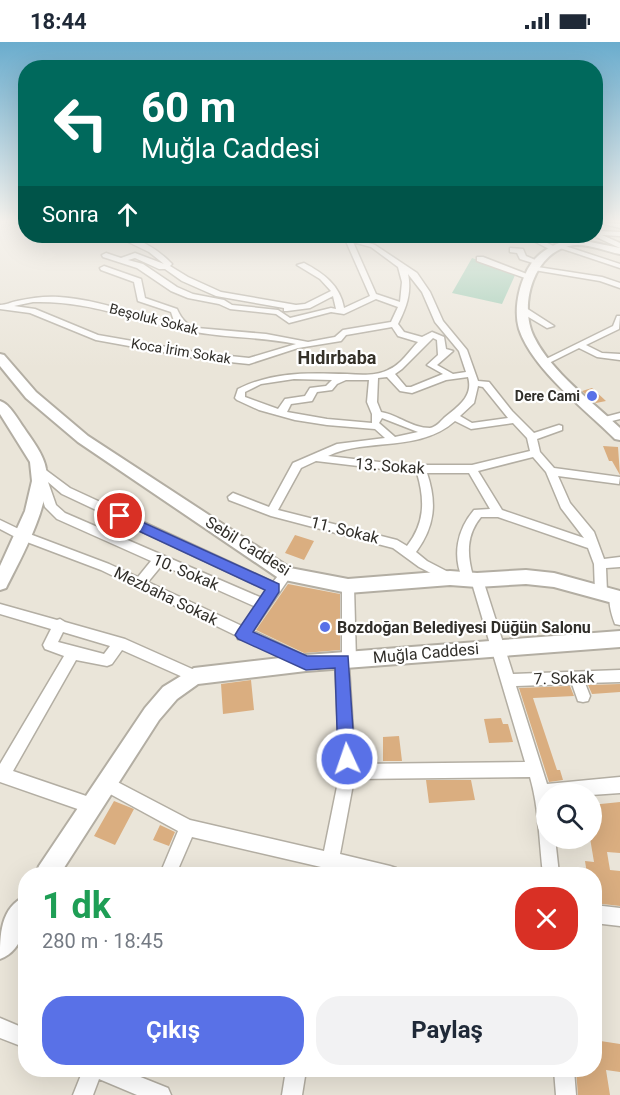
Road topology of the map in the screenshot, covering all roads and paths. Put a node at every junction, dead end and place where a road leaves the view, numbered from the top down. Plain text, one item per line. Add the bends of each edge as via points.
1 (110, 270) edge
2 (133, 270) edge
3 (146, 270) edge
4 (172, 270) edge
5 (312, 270) edge
6 (364, 270) edge
7 (403, 270) edge
8 (406, 270) edge
9 (532, 270) edge
10 (540, 270) edge
11 (614, 270) edge
12 (124, 275) junction
13 (602, 279) junction
14 (620, 286) edge
15 (336, 292) junction
16 (374, 297) junction
17 (402, 306) junction
18 (1, 307) edge
19 (293, 307) junction
20 (523, 310) junction
21 (278, 312) junction
22 (342, 316) junction
23 (558, 318) dead end
24 (540, 320) junction
25 (394, 324) junction
26 (618, 325) edge
27 (550, 326) dead end
28 (196, 330) junction
29 (343, 333) junction
30 (422, 340) junction
31 (458, 343) junction
32 (308, 344) junction
33 (579, 345) junction
34 (442, 355) junction
35 (620, 357) edge
36 (0, 358) edge
37 (249, 361) junction
38 (546, 362) junction
39 (390, 374) junction
40 (286, 376) junction
41 (350, 376) junction
42 (374, 376) junction
43 (444, 378) junction
44 (472, 379) junction
45 (0, 405) edge
46 (282, 412) junction
47 (377, 414) junction
48 (620, 416) edge
49 (455, 417) junction
50 (515, 420) junction
51 (604, 420) junction
52 (375, 426) junction
53 (559, 428) dead end
54 (620, 436) edge
55 (532, 438) junction
56 (394, 441) junction
57 (535, 453) junction
58 (316, 458) junction
59 (39, 468) junction
60 (421, 469) junction
61 (472, 469) junction
62 (551, 471) junction
63 (619, 480) edge
64 (233, 497) dead end
65 (272, 512) junction
66 (498, 513) junction
67 (0, 524) edge
68 (23, 536) junction
69 (592, 545) junction
70 (409, 552) junction
71 (159, 560) junction
72 (620, 562) edge
73 (600, 564) junction
74 (285, 574) junction
75 (450, 578) junction
76 (472, 579) junction
77 (0, 583) edge
78 (139, 584) junction
79 (348, 586) junction
80 (274, 588) junction
81 (612, 596) edge
82 (262, 604) junction
83 (0, 609) edge
84 (620, 621) edge
85 (60, 624) junction
86 (243, 635) junction
87 (620, 639) edge
88 (120, 643) junction
89 (498, 647) junction
90 (73, 653) junction
91 (345, 661) junction
92 (306, 663) junction
93 (194, 676) junction
94 (620, 676) edge
95 (576, 677) junction
96 (508, 680) junction
97 (583, 696) dead end
98 (534, 769) junction
99 (348, 772) junction
100 (1, 774) edge
101 (539, 783) edge
102 (106, 784) junction
103 (620, 785) edge
104 (602, 787) edge
105 (92, 806) junction
106 (188, 828) junction
107 (548, 849) edge
108 (52, 867) edge
109 (171, 867) edge
110 (325, 867) edge
111 (329, 867) edge
112 (550, 867) edge
113 (602, 915) edge
114 (620, 917) edge
115 (18, 920) edge
116 (1, 944) edge
117 (0, 1028) edge
118 (18, 1036) edge
119 (90, 1077) edge
120 (117, 1077) edge
121 (295, 1077) edge
122 (565, 1077) edge
123 (83, 1095) edge
124 (160, 1095) edge
125 (292, 1095) edge
126 (566, 1095) edge

1 - 12 street
2 - 12 street
3 - 21 street via 174,290 191,296 221,302 230,308
4 - 19 street via 219,294
5 - 15 street via 321,274
6 - 16 street
7 - 17 street via 406,284
8 - 31 street via 420,282 440,322
9 - 20 street
10 - 13 street
11 - 13 street
12 - 28 street via 138,281 139,294 146,303 174,311 177,319
13 - 14 street
15 - 19 street via 307,306
15 - 22 street
16 - 17 street
16 - 22 street
17 - 25 street
18 - 28 street, Beşoluk Sokak via 36,299 87,301
18 - 37 street, Koca İrim Sokak via 32,311 96,337
19 - 21 street
20 - 24 street
20 - 38 street via 527,335
21 - 22 street via 289,321 331,310
22 - 29 street
23 - 24 street
24 - 27 street
25 - 29 street, Koca İrim Sokak
25 - 30 street via 401,334
26 - 33 street
28 - 32 street, Beşoluk Sokak via 288,338
29 - 32 street, Koca İrim Sokak via 338,339
30 - 34 street via 432,335 441,339
30 - 39 street
31 - 34 street
31 - 44 street
32 - 37 street, Koca İrim Sokak
33 - 35 street via 600,355
33 - 38 street
34 - 43 street via 431,365 449,374
36 - 74 street, Sebil Caddesi via 31,395 82,439
37 - 40 street via 248,368 258,375
38 - 51 street
39 - 42 street
39 - 43 street via 403,389 412,390
40 - 41 street
40 - 46 street via 257,383 241,391 240,398
41 - 42 street
41 - 46 street via 329,388 313,390 309,399 288,401
42 - 47 street via 372,402
43 - 44 street
44 - 49 street via 469,403
44 - 50 street via 486,384
45 - 59 street
46 - 52 street via 334,425
47 - 49 street via 393,417 411,429 425,430
47 - 52 street
48 - 51 street
49 - 50 street via 471,426
49 - 56 street via 427,434
50 - 55 street
51 - 54 street
52 - 56 street via 384,428
53 - 55 street
55 - 57 street
56 - 58 street via 341,446
57 - 61 street, 13. Sokak
57 - 62 street
58 - 60 street, 13. Sokak
58 - 65 street via 297,466
59 - 68 street via 37,493
59 - 71 street, 10. Sokak via 51,507 61,516
59 - 80 street via 66,491
60 - 61 street, 13. Sokak
60 - 70 street via 428,490 429,512 422,537
61 - 66 street
62 - 63 street
62 - 69 street via 565,505 588,532
64 - 65 street, 11. Sokak
65 - 70 street, 11. Sokak via 397,544
66 - 69 street
66 - 76 street via 478,513 469,522 462,542
67 - 68 street, Mezbaha Sokak
68 - 77 street
68 - 78 street, Mezbaha Sokak
69 - 73 street
70 - 75 street, 11. Sokak
71 - 78 street
71 - 82 street, 10. Sokak
72 - 73 street
73 - 81 street
74 - 79 street, Sebil Caddesi
74 - 80 street
75 - 76 street, Sebil Caddesi
75 - 79 street, Sebil Caddesi
76 - 81 street, Sebil Caddesi via 535,578
76 - 89 street
78 - 86 street, Mezbaha Sokak
79 - 91 street
80 - 82 street
81 - 84 street
82 - 86 street
83 - 85 street
85 - 88 street
85 - 90 street via 50,645
86 - 92 street, Mezbaha Sokak
87 - 89 street, Muğla Caddesi
88 - 90 street via 107,660
88 - 93 street
89 - 91 street, Muğla Caddesi
89 - 96 street
90 - 100 street
91 - 92 street, Muğla Caddesi
91 - 99 street
92 - 93 street, Muğla Caddesi
93 - 102 street, Muğla Caddesi via 170,693 152,714
94 - 95 street, 7. Sokak
95 - 96 street, 7. Sokak
95 - 97 street
96 - 98 street
98 - 99 street
98 - 101 street
99 - 111 street
100 - 105 street
102 - 105 street, Muğla Caddesi
102 - 106 street
103 - 104 street
105 - 108 street, Muğla Caddesi
106 - 109 street
106 - 110 street
107 - 112 street
113 - 114 street
115 - 116 street
117 - 118 street
119 - 123 street
120 - 124 street
121 - 125 street
122 - 126 street

